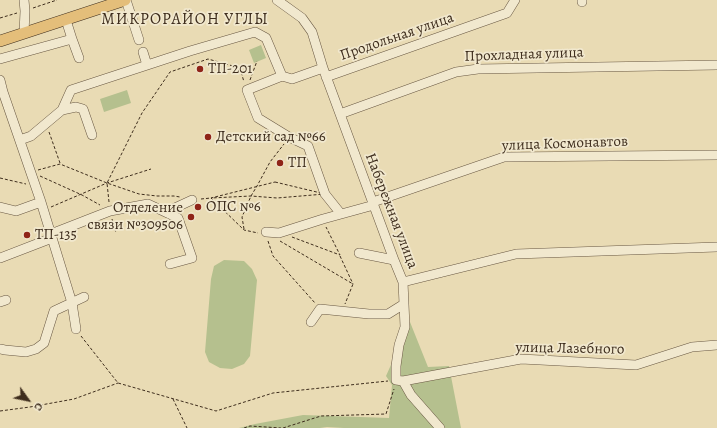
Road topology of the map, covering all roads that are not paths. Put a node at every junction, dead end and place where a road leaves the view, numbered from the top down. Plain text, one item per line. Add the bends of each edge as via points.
1 (24, 0) edge
2 (126, 0) edge
3 (277, 0) edge
4 (515, 0) edge
5 (112, 2) edge
6 (66, 20) junction
7 (24, 33) junction
8 (72, 39) junction
9 (139, 40) dead end
10 (0, 41) edge
11 (143, 52) dead end
12 (79, 58) dead end
13 (0, 59) edge
14 (147, 65) junction
15 (717, 66) edge
16 (325, 72) junction
17 (282, 76) junction
18 (0, 80) edge
19 (2, 92) edge
20 (62, 110) junction
21 (340, 114) junction
22 (92, 135) dead end
23 (20, 140) junction
24 (717, 156) edge
25 (192, 200) road end
26 (373, 203) junction
27 (42, 206) junction
28 (0, 207) edge
29 (166, 212) junction
30 (341, 214) junction
31 (266, 232) road end
32 (52, 236) junction
33 (717, 247) edge
34 (359, 253) dead end
35 (0, 258) edge
36 (394, 260) junction
37 (170, 264) dead end
38 (403, 282) junction
39 (84, 297) dead end
40 (72, 302) junction
41 (404, 304) junction
42 (311, 322) dead end
43 (76, 329) road end
44 (717, 345) edge
45 (0, 349) edge
46 (399, 380) junction
47 (440, 428) edge

1 - 7 street
2 - 5 main road
2 - 9 street
3 - 16 street, Набережная улица via 302,18 312,32
4 - 16 street, Продольная улица via 507,13
5 - 6 main road
6 - 7 main road
6 - 8 street
7 - 10 main road
8 - 12 street
8 - 13 street
11 - 14 street
14 - 17 street via 255,32 266,38
14 - 20 street via 71,90
15 - 21 street, Прохладная улица via 478,69 456,72
16 - 17 street, Продольная улица via 292,79
16 - 21 street, Набережная улица
17 - 30 street via 247,90 252,109 258,118 308,146 325,194
18 - 19 street
19 - 23 street
20 - 22 street via 76,107 83,109
20 - 23 street via 32,136
21 - 26 street, Набережная улица
23 - 27 street
24 - 26 street, улица Космонавтов via 504,157
25 - 29 street
26 - 30 street, улица Космонавтов
26 - 36 street, Набережная улица
27 - 28 street via 16,211
27 - 32 street
29 - 32 street via 148,204 110,211
29 - 37 street via 178,218 192,258
30 - 31 street, улица Космонавтов via 279,233
32 - 35 street
32 - 40 street
33 - 38 street, Набережная улица via 516,254
34 - 36 street
36 - 38 street, Набережная улица
38 - 41 street
39 - 40 street
40 - 43 street
40 - 45 street via 54,311 44,342 36,349 26,352
41 - 42 street via 388,314 320,310
41 - 46 street via 405,327 396,366
44 - 46 street, улица Лазебного via 692,347 636,365 521,359
46 - 47 street

